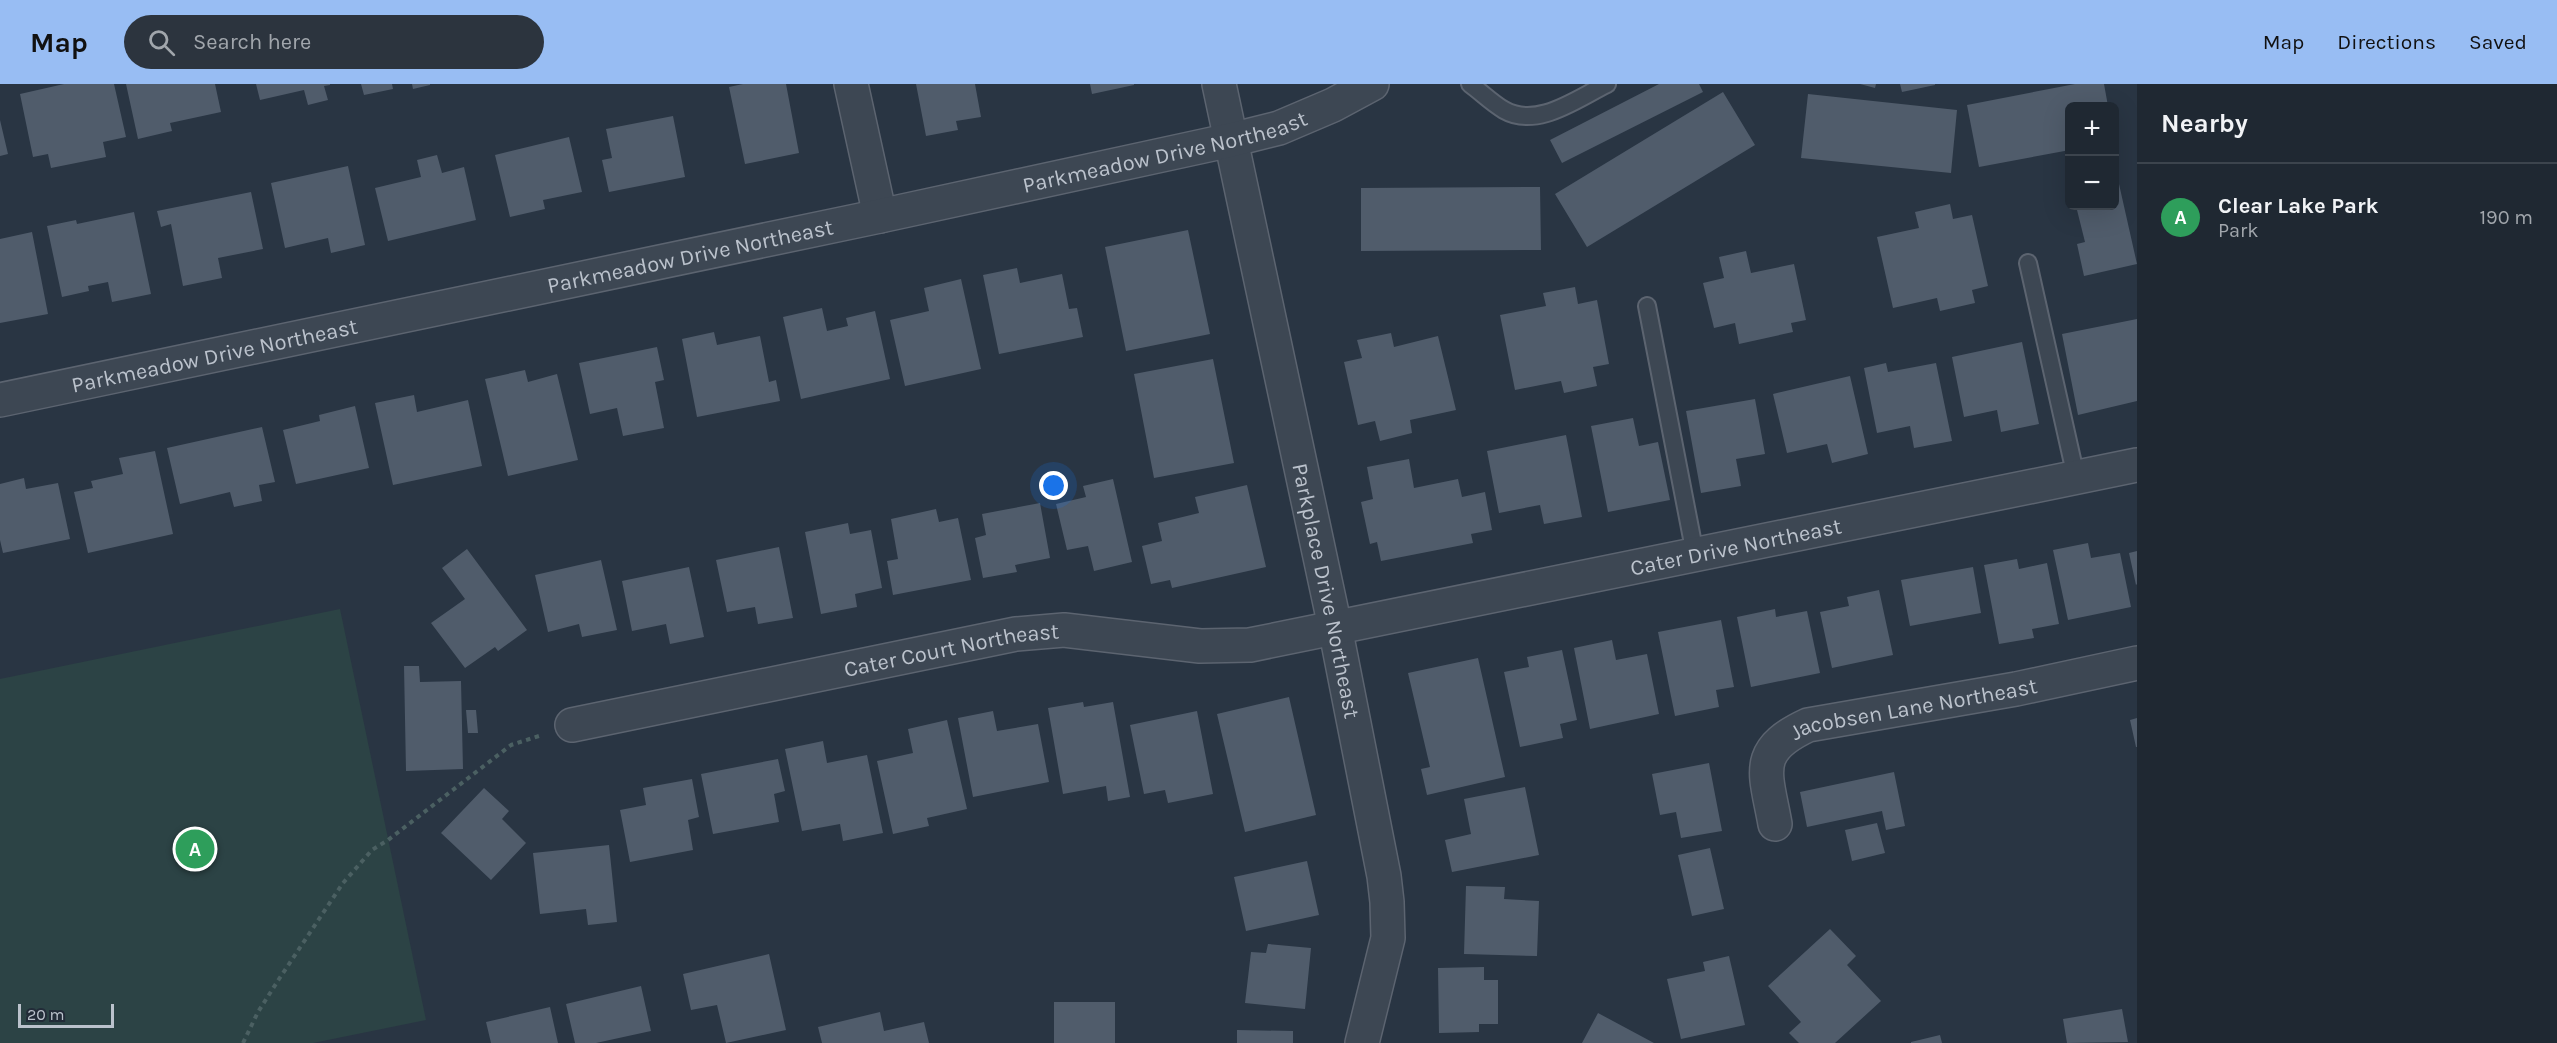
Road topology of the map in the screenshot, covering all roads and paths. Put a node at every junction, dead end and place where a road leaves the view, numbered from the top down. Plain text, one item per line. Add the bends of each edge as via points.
1 (851, 84) edge
2 (1219, 84) edge
3 (1372, 84) edge
4 (1470, 84) edge
5 (1607, 84) edge
6 (1231, 140) junction
7 (880, 216) junction
8 (2028, 262) dead end
9 (1647, 306) dead end
10 (0, 400) edge
11 (2137, 465) edge
12 (2076, 477) junction
13 (1695, 554) junction
14 (1335, 627) junction
15 (2137, 663) edge
16 (572, 725) joint
17 (1775, 824) dead end
18 (243, 1043) edge
19 (1362, 1043) edge

1 - 7 street
2 - 6 street, Parkplace Drive Northeast
3 - 6 street, Parkmeadow Drive Northeast via 1279,128
4 - 5 lane via 1504,110 1524,118 1541,116
6 - 7 street, Parkmeadow Drive Northeast
6 - 14 street, Parkplace Drive Northeast
7 - 10 street, Parkmeadow Drive Northeast
8 - 12 lane
9 - 13 lane
11 - 12 street, Cater Drive Northeast
12 - 13 street, Cater Drive Northeast
13 - 14 street, Cater Drive Northeast
14 - 16 street, Cater Court Northeast via 1250,645 1210,646 1064,630 1016,634
14 - 19 street, Parkplace Drive Northeast via 1387,902 1388,938
15 - 17 street, Jacobsen Lane Northeast via 2016,689 1808,725 1789,734 1772,749 1765,766
16 - 18 path via 511,745 372,850 318,920 258,1012

